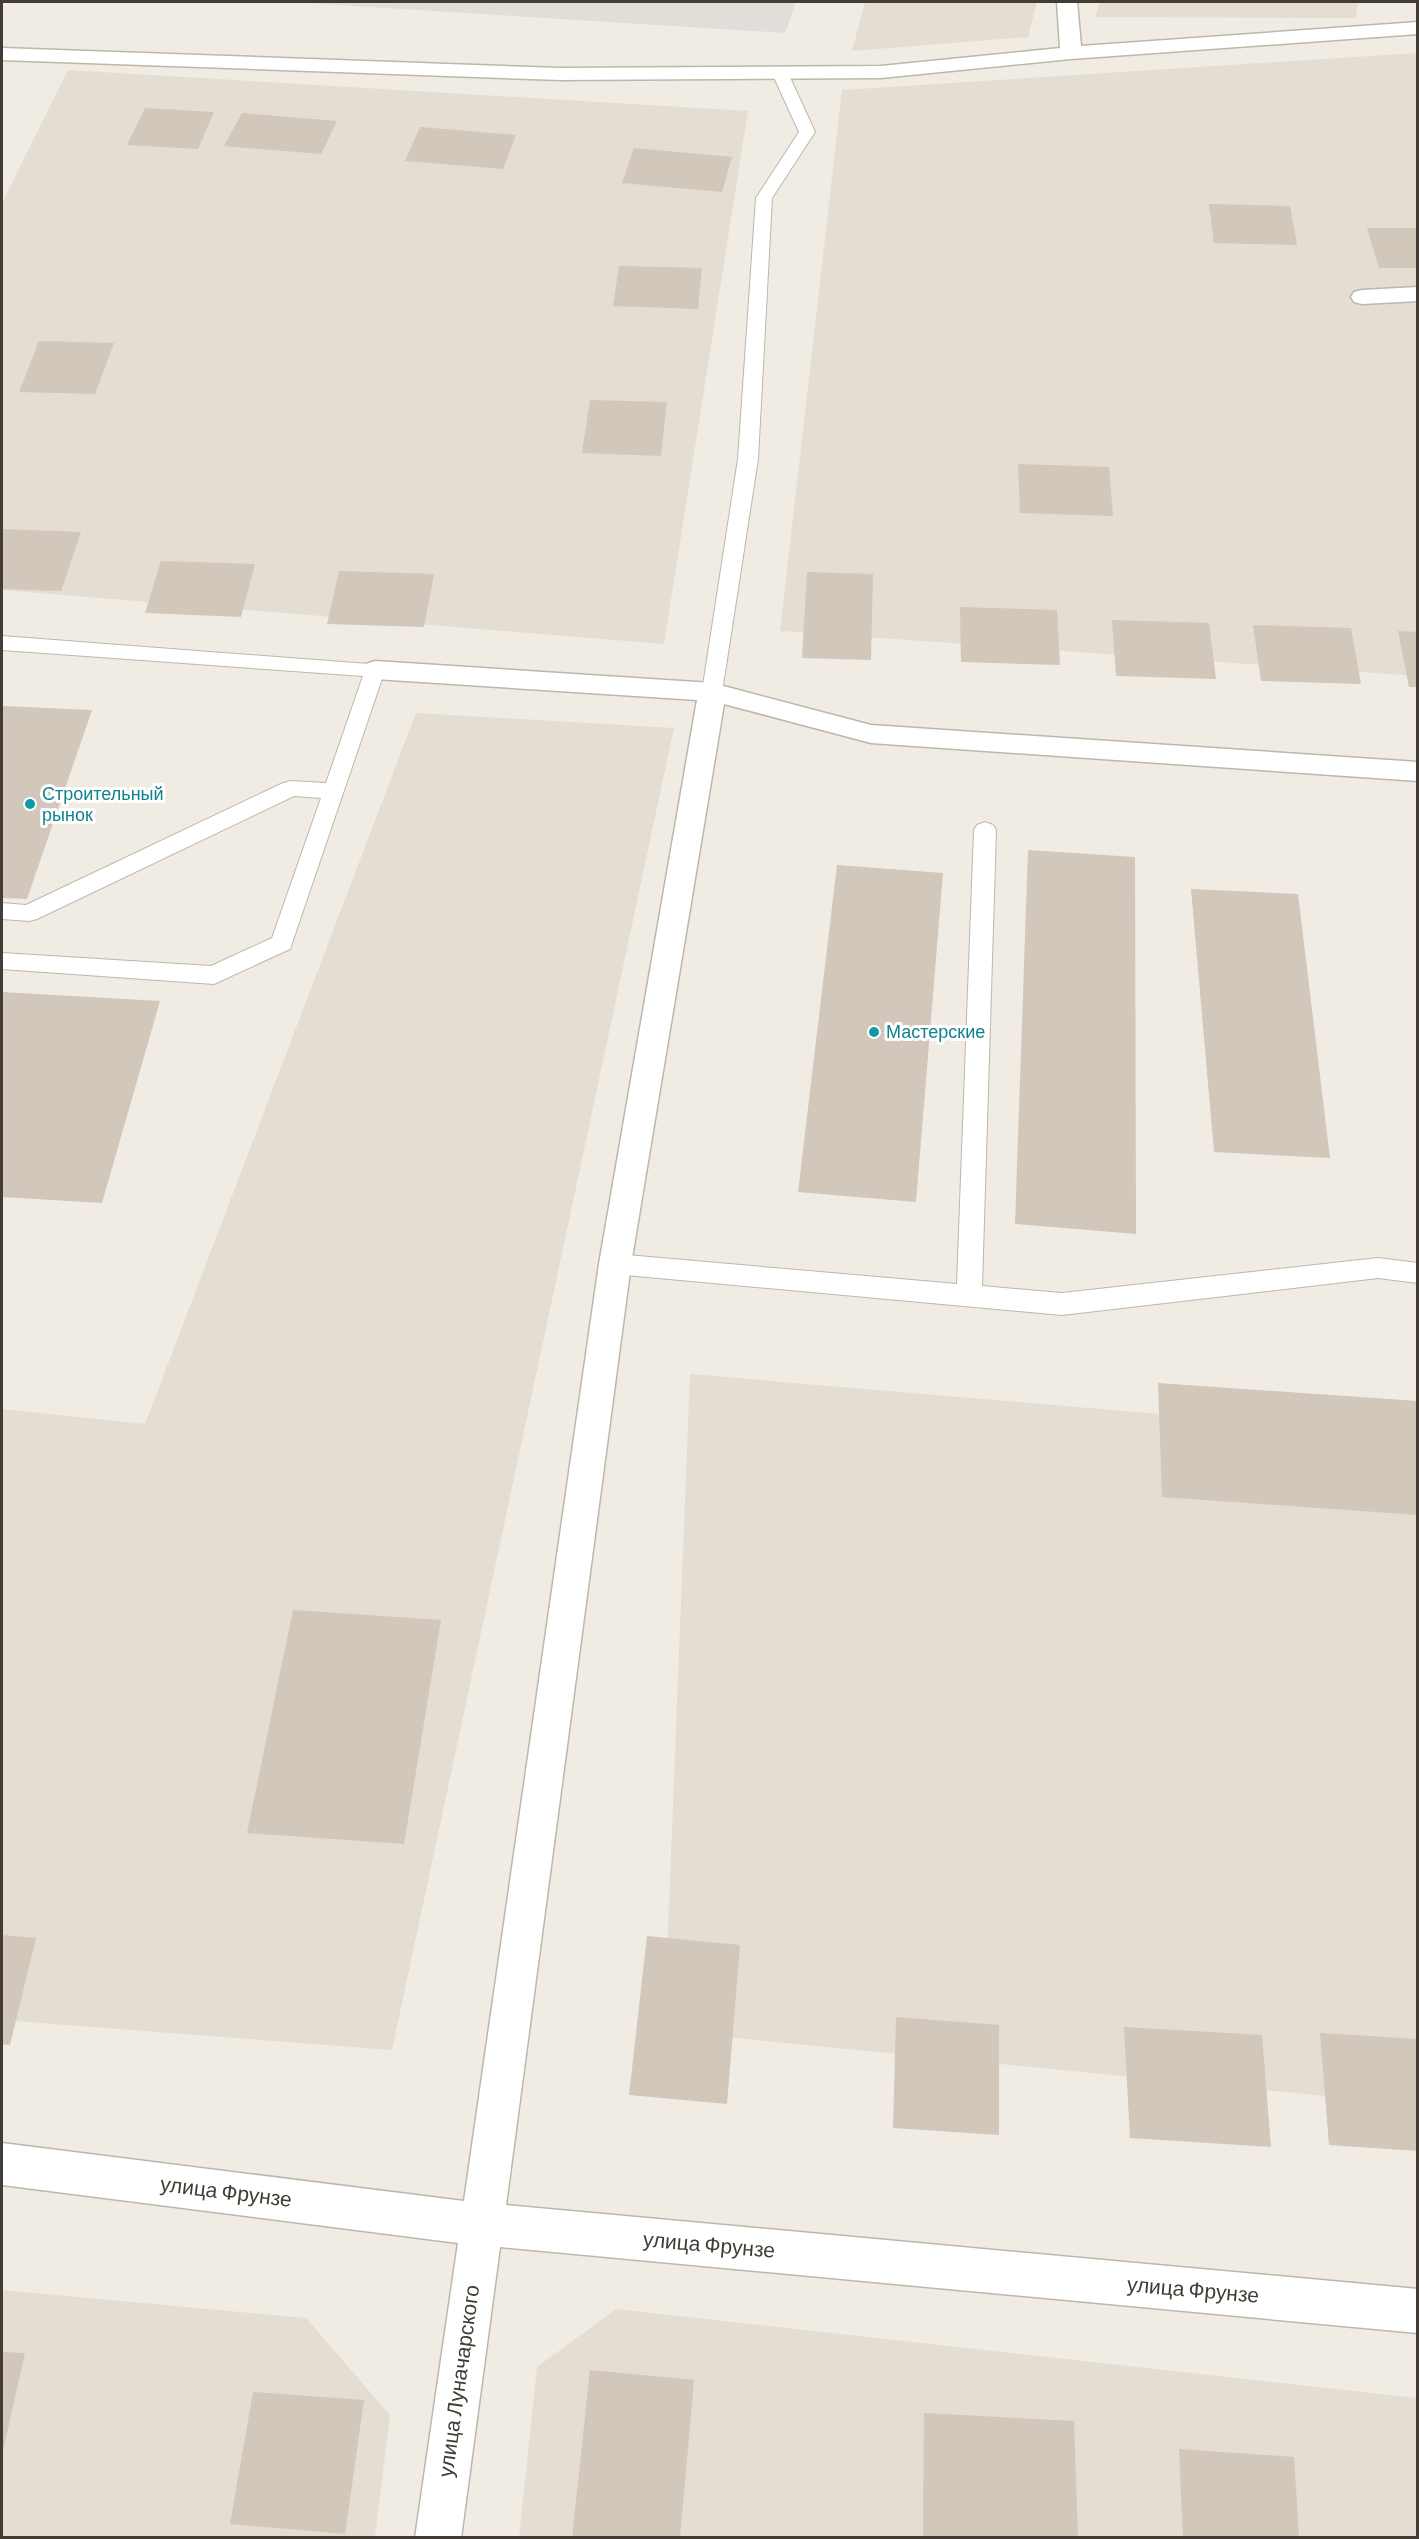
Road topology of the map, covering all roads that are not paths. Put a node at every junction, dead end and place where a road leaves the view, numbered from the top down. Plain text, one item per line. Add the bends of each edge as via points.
1 (1067, 2) edge
2 (1413, 22) edge
3 (1071, 53) junction
4 (2, 54) edge
5 (780, 73) junction
6 (1418, 294) edge
7 (1362, 297) dead end
8 (2, 643) edge
9 (375, 670) junction
10 (712, 692) junction
11 (1418, 772) edge
12 (334, 791) junction
13 (985, 830) dead end
14 (2, 911) edge
15 (2, 961) edge
16 (615, 1264) junction
17 (1418, 1273) edge
18 (969, 1296) junction
19 (2, 2164) edge
20 (480, 2224) junction
21 (1418, 2311) edge
22 (438, 2538) edge

1 - 3 street
2 - 3 street
3 - 5 street via 881,72
4 - 5 street via 560,74
5 - 10 lane via 807,132 764,198 748,459
6 - 7 street
8 - 9 lane
9 - 10 street
9 - 12 lane
10 - 11 street via 872,734
10 - 16 street, улица Луначарского
12 - 14 lane via 291,789 29,913
12 - 15 lane via 282,943 214,975
13 - 18 lane
16 - 18 lane
16 - 20 street, улица Луначарского
17 - 18 lane via 1378,1268 1062,1304
19 - 20 street, улица Фрунзе
20 - 21 street, улица Фрунзе
20 - 22 street, улица Луначарского

